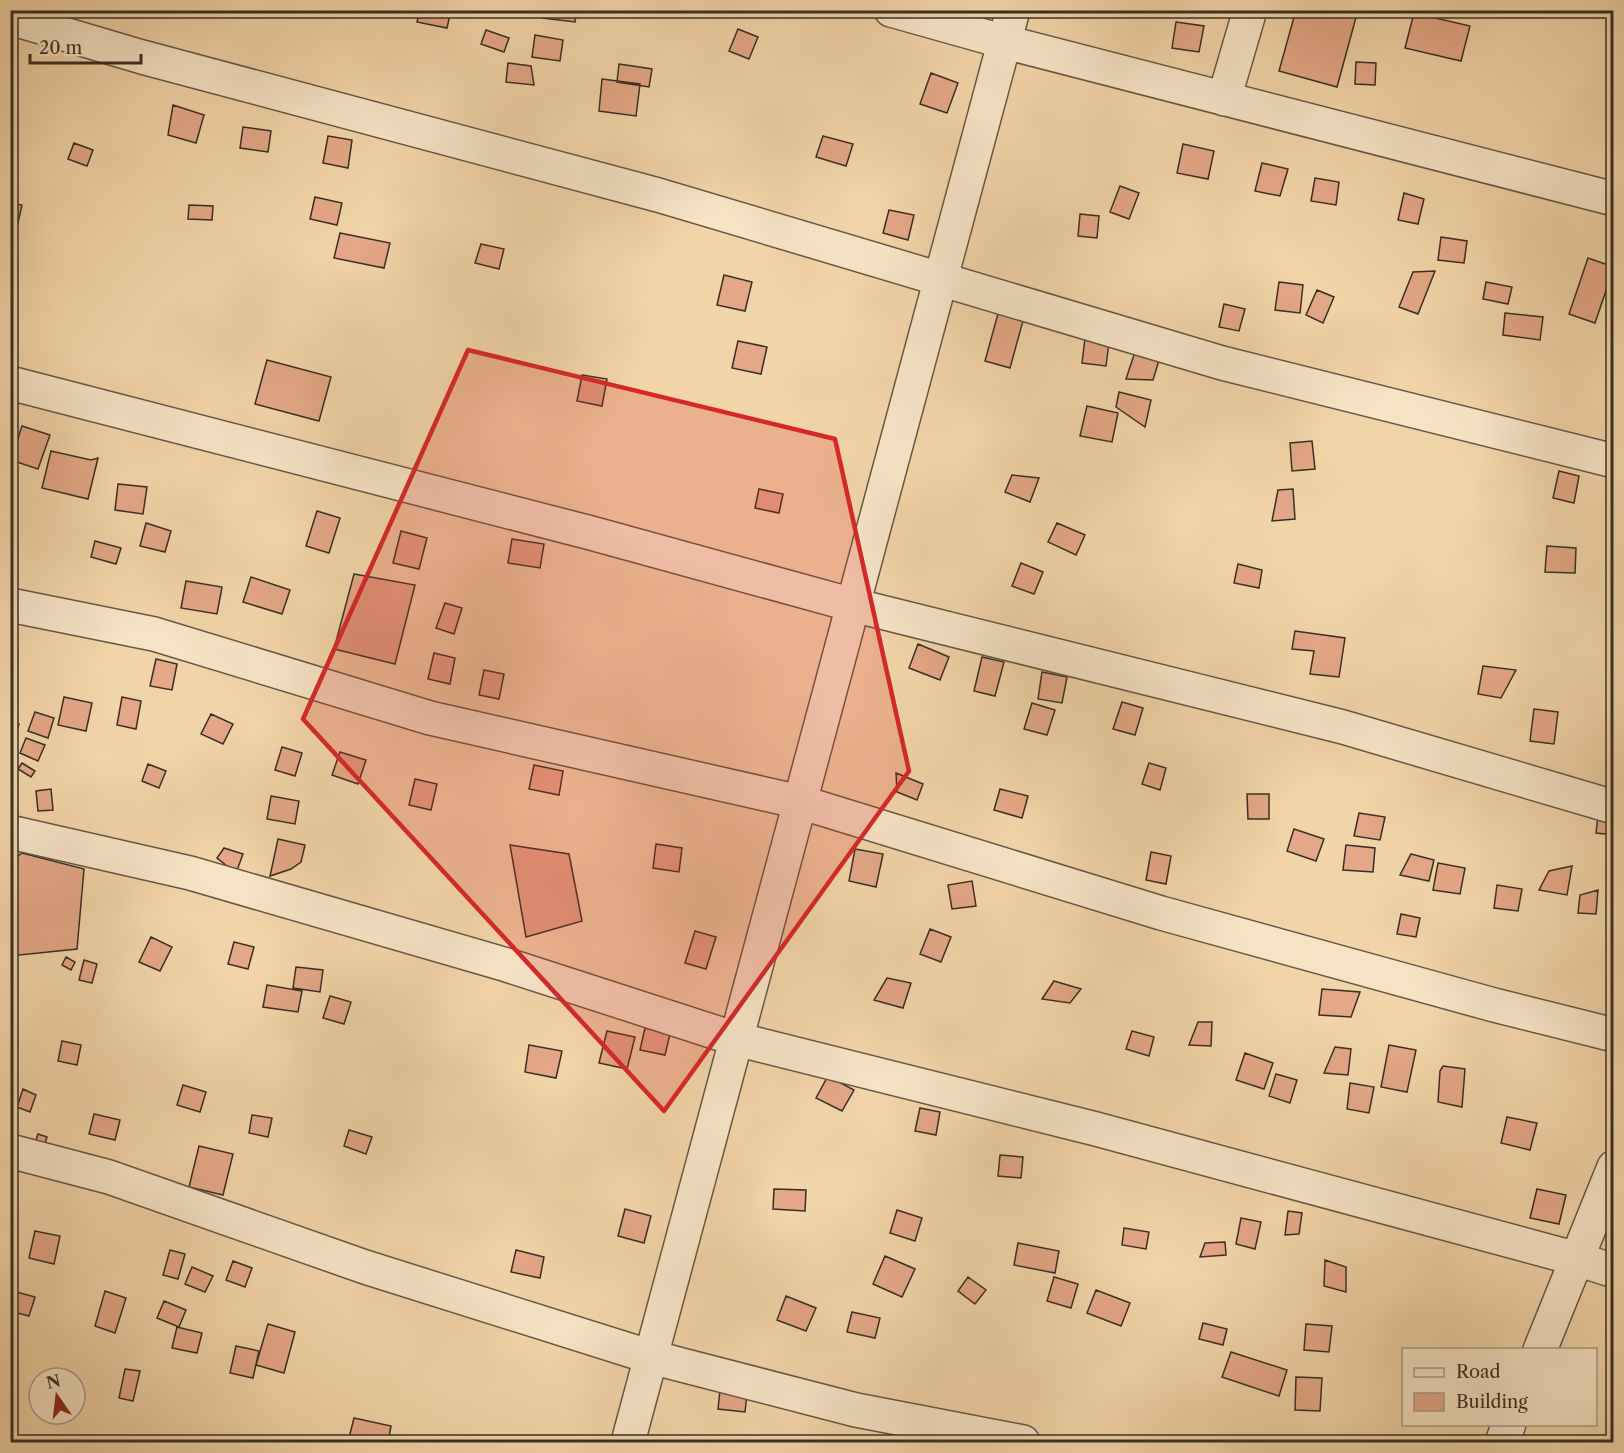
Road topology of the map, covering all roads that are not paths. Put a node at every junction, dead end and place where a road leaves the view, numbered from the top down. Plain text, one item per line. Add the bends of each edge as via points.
1 (891, 10) edge
2 (1013, 10) edge
3 (1250, 10) edge
4 (10, 18) edge
5 (1005, 42) junction
6 (1224, 99) junction
7 (1614, 199) edge
8 (941, 279) junction
9 (10, 383) edge
10 (1614, 462) edge
11 (10, 605) edge
12 (853, 605) junction
13 (800, 802) junction
14 (1614, 807) edge
15 (10, 832) edge
16 (1614, 1035) edge
17 (736, 1039) junction
18 (10, 1151) edge
19 (1614, 1167) edge
20 (1577, 1259) junction
21 (1614, 1271) edge
22 (1541, 1348) edge
23 (651, 1357) junction
24 (1509, 1426) edge
25 (628, 1443) edge
26 (1023, 1443) edge
27 (1502, 1443) edge

1 - 5 street
2 - 5 street
3 - 6 street
4 - 8 street via 658,195
5 - 6 street
5 - 8 street
6 - 7 street
8 - 10 street via 1222,363
8 - 12 street
9 - 12 street
11 - 13 street via 154,634 430,718
12 - 13 street
12 - 14 street via 1343,727
13 - 16 street via 1173,916
13 - 17 street
15 - 17 street via 190,873 507,965
17 - 20 street via 1096,1129
17 - 23 street
18 - 23 street via 109,1178 364,1267
19 - 20 street
20 - 21 street
20 - 22 street
23 - 25 street
23 - 26 street via 856,1410
24 - 27 street

